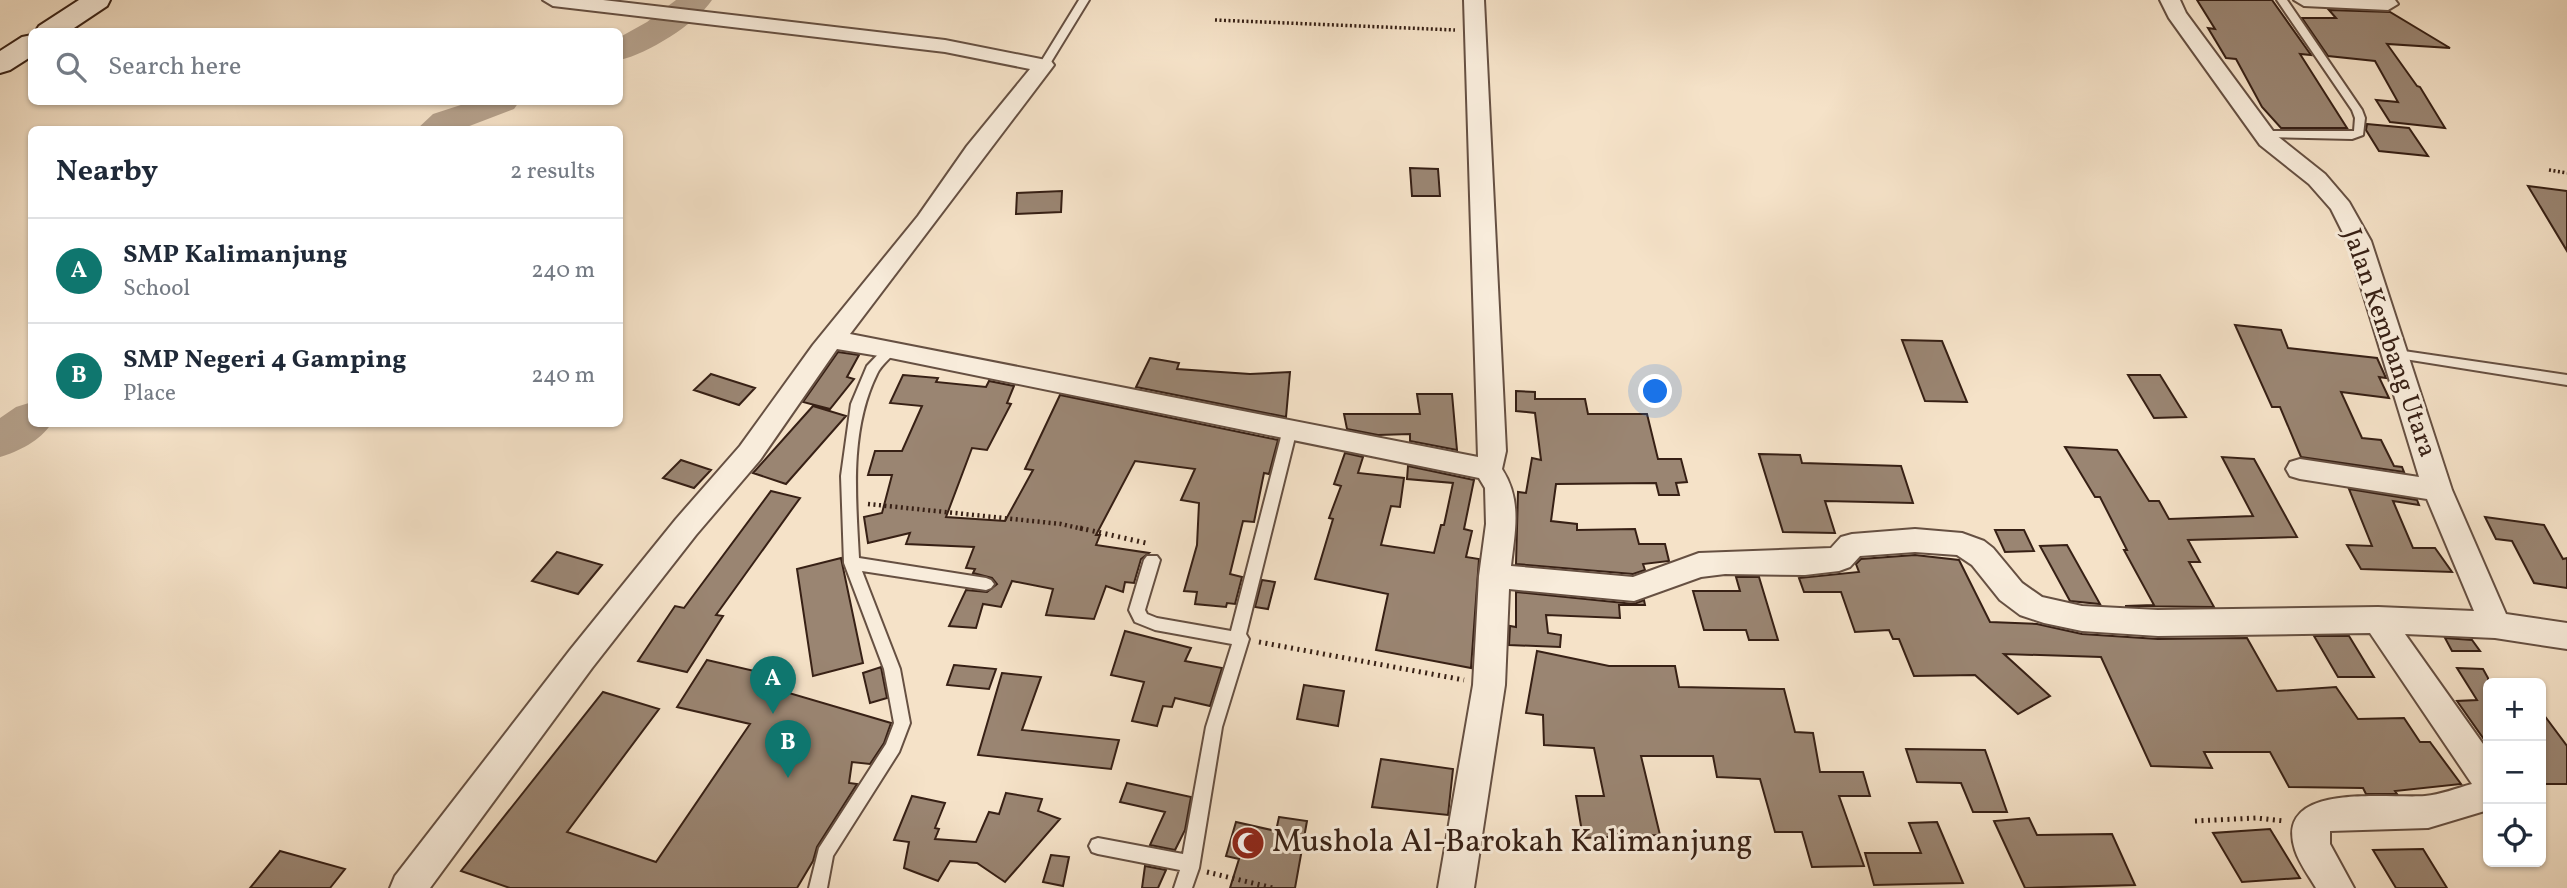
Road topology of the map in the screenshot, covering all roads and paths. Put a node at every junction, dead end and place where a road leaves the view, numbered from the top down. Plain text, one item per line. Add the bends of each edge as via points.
1 (97, 0) edge
2 (553, 0) edge
3 (1084, 0) edge
4 (1474, 0) edge
5 (2170, 0) edge
6 (2282, 0) edge
7 (2304, 0) edge
8 (2385, 0) edge
9 (1215, 20) dead end
10 (55, 28) edge
11 (1476, 30) junction
12 (28, 46) edge
13 (0, 64) edge
14 (1044, 65) junction
15 (2263, 134) junction
16 (2549, 170) dead end
17 (2567, 173) edge
18 (833, 340) junction
19 (891, 349) junction
20 (2397, 354) junction
21 (2567, 380) edge
22 (1290, 429) junction
23 (1488, 469) junction
24 (2300, 469) dead end
25 (2438, 490) junction
26 (850, 502) junction
27 (1152, 560) joint
28 (852, 563) junction
29 (1494, 576) junction
30 (986, 584) dead end
31 (2378, 620) junction
32 (2495, 625) junction
33 (2567, 636) edge
34 (1239, 639) junction
35 (1489, 685) junction
36 (2483, 772) edge
37 (2483, 796) edge
38 (2195, 821) dead end
39 (2310, 824) junction
40 (1097, 846) dead end
41 (1190, 866) junction
42 (408, 888) edge
43 (818, 888) edge
44 (1183, 888) edge
45 (1273, 888) edge
46 (1456, 888) edge
47 (2336, 888) edge

1 - 10 street
2 - 14 street via 945,46
3 - 14 lane
4 - 11 street
5 - 15 street, Jalan Kembang Utara
6 - 15 lane via 2357,110 2359,133
7 - 8 street via 2388,4
9 - 11 path
11 - 23 street via 1492,451
12 - 13 street
14 - 18 street
15 - 20 street, Jalan Kembang Utara via 2317,179 2341,207 2359,241
16 - 17 path
18 - 19 street
18 - 42 street via 750,453 581,659
19 - 22 street
19 - 26 lane via 872,369 858,404 848,476
20 - 21 lane
20 - 25 street, Jalan Kembang Utara
22 - 23 street
22 - 34 lane
23 - 29 street via 1499,486 1501,503
24 - 25 street
25 - 32 street, Jalan Kembang Utara
26 - 27 path via 1061,524 1153,545
26 - 28 lane
27 - 34 lane via 1138,610 1141,618
28 - 30 lane
28 - 43 lane via 892,668 902,723 893,747 825,854
29 - 31 street via 1634,589 1699,565 1805,564 1839,559 1852,545 1961,543 1975,550 2027,604 2093,622
29 - 35 street
31 - 32 street
31 - 36 street
32 - 33 street
34 - 35 path
34 - 41 lane via 1214,727
35 - 46 street
37 - 39 street via 2428,812 2324,815
38 - 39 path via 2256,817
39 - 47 street via 2312,848
40 - 41 lane
41 - 44 lane
41 - 45 path

